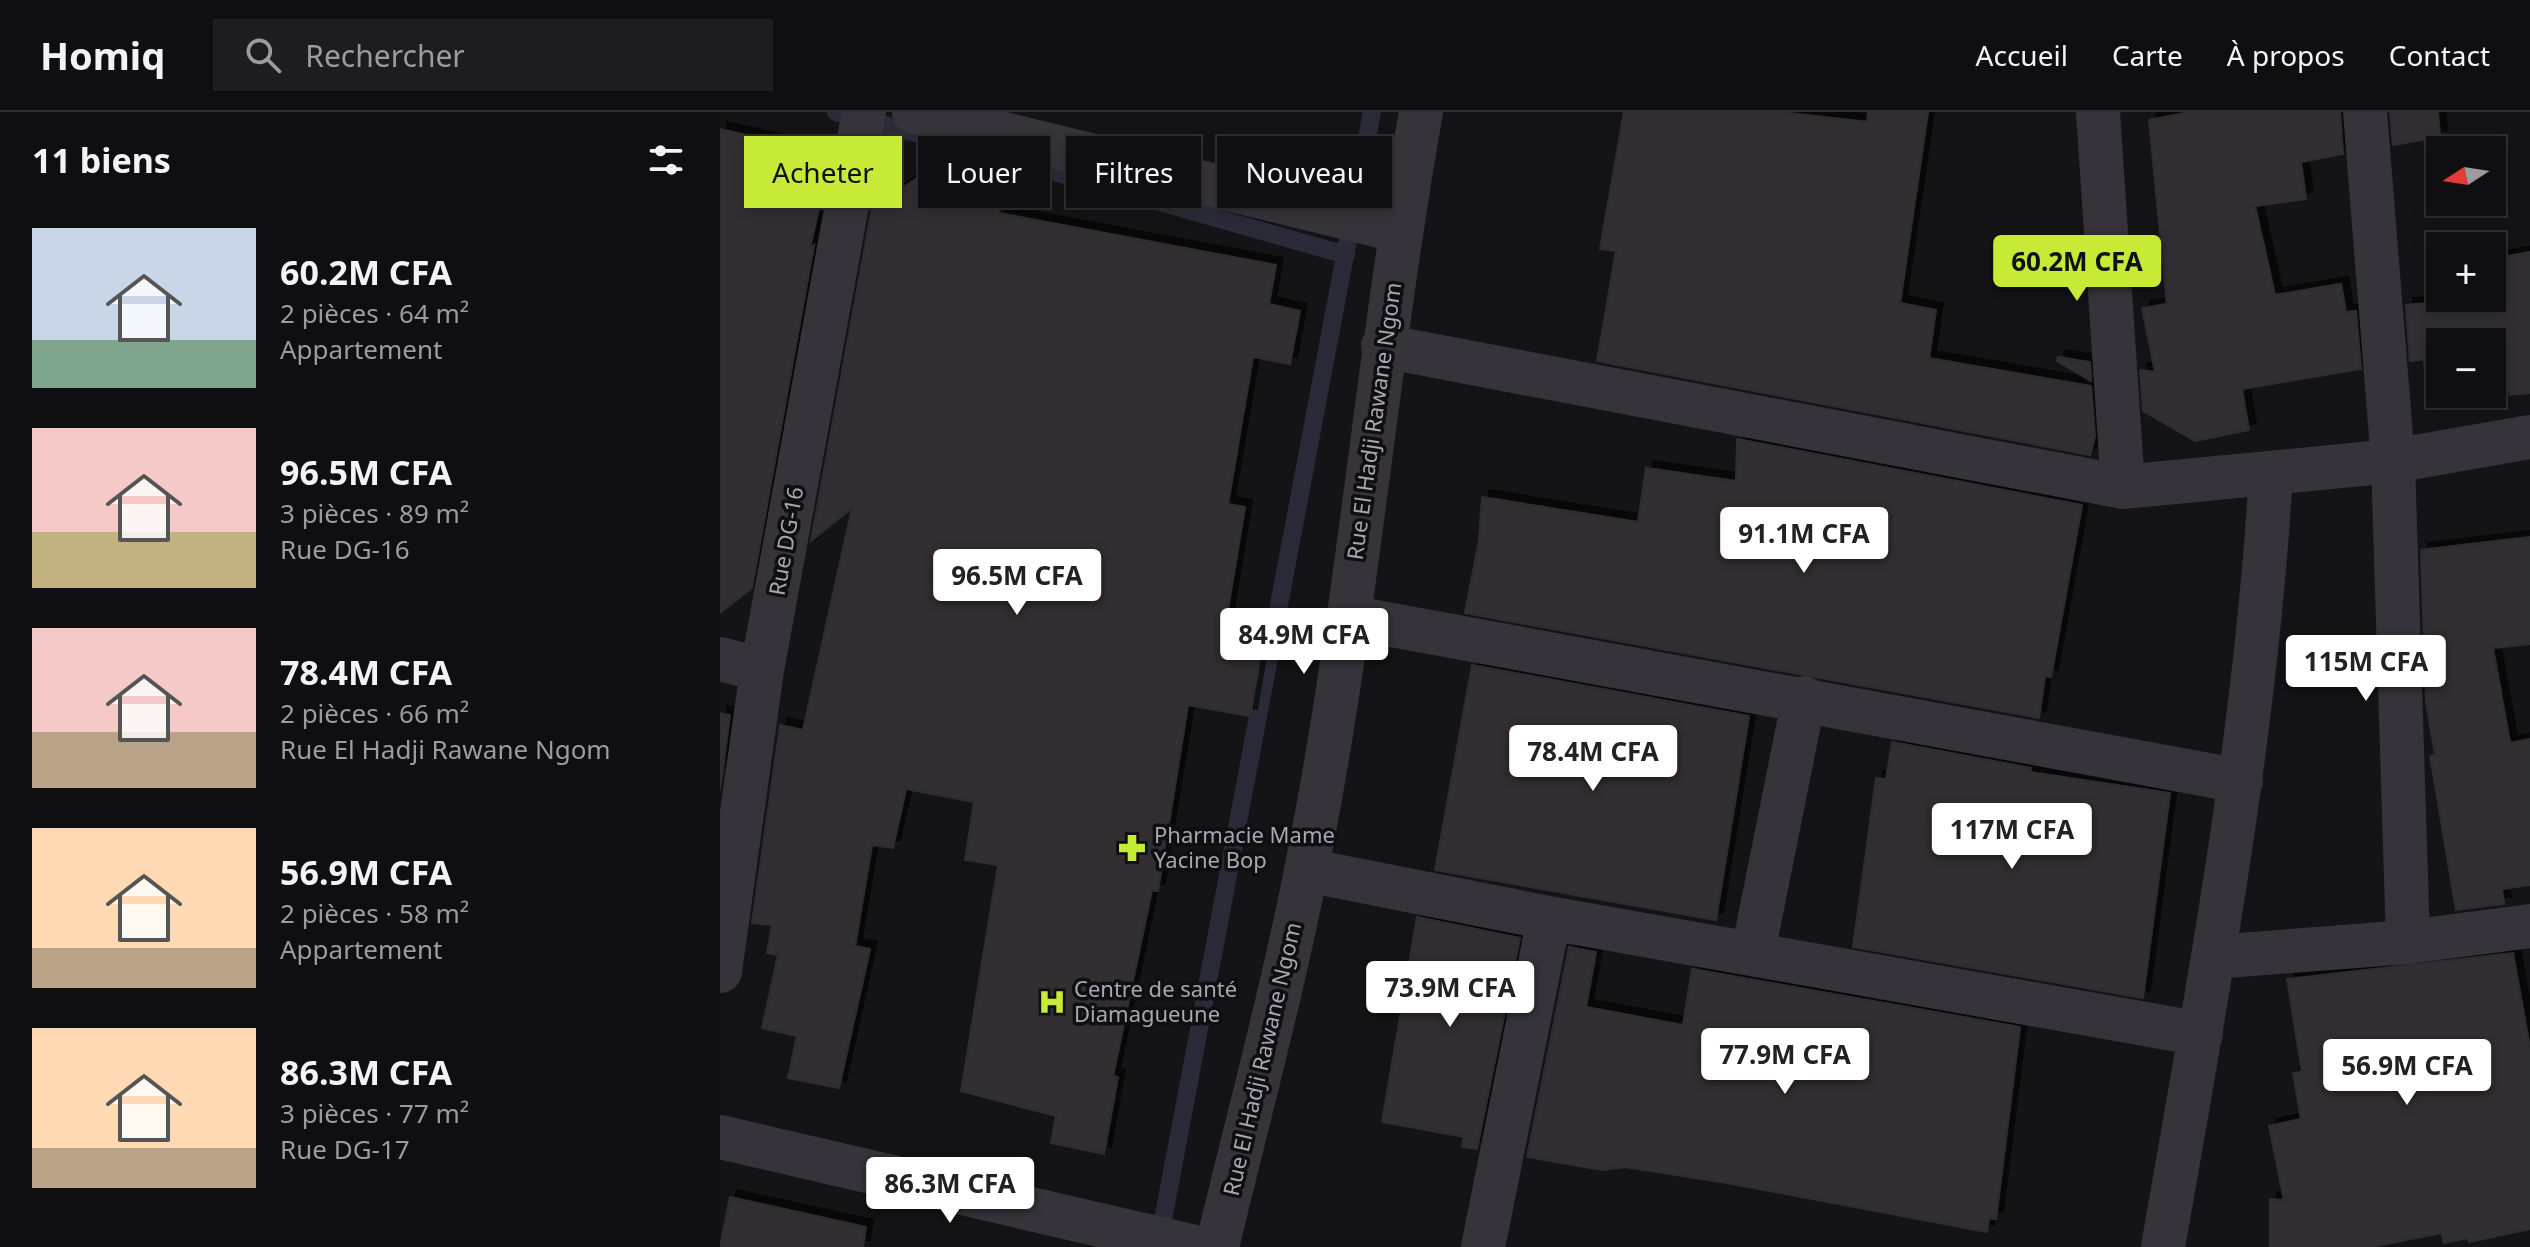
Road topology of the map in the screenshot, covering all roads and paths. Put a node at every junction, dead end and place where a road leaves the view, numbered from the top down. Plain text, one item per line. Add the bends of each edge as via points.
1 (864, 112) edge
2 (914, 112) edge
3 (1421, 112) edge
4 (2365, 112) edge
5 (2107, 113) edge
6 (1400, 231) junction
7 (1383, 346) junction
8 (2530, 437) edge
9 (2393, 461) junction
10 (2271, 473) junction
11 (2123, 487) junction
12 (1348, 617) junction
13 (720, 659) edge
14 (762, 670) junction
15 (1804, 698) junction
16 (2241, 781) junction
17 (1306, 870) junction
18 (1549, 918) junction
19 (2530, 926) edge
20 (2408, 942) junction
21 (1753, 952) junction
22 (2214, 957) junction
23 (720, 971) edge
24 (2201, 1034) junction
25 (720, 1137) edge
26 (1195, 1247) edge
27 (1217, 1247) edge
28 (1483, 1247) edge
29 (2163, 1247) edge

1 - 14 street, Rue DG-16
2 - 6 street
3 - 6 street, Rue El Hadji Rawane Ngom
4 - 9 street
5 - 11 street
6 - 7 street, Rue El Hadji Rawane Ngom
7 - 11 street
7 - 12 street, Rue El Hadji Rawane Ngom
8 - 9 street
9 - 10 street
9 - 20 street
10 - 11 street
10 - 16 street
12 - 15 street
12 - 17 street, Rue El Hadji Rawane Ngom
13 - 14 street
14 - 23 street, Rue DG-16
15 - 16 street
15 - 21 street
16 - 22 street
17 - 18 street
17 - 27 street, Rue El Hadji Rawane Ngom
18 - 21 street
18 - 28 street
19 - 20 street
20 - 22 street
21 - 24 street
22 - 24 street
24 - 29 street
25 - 26 street

